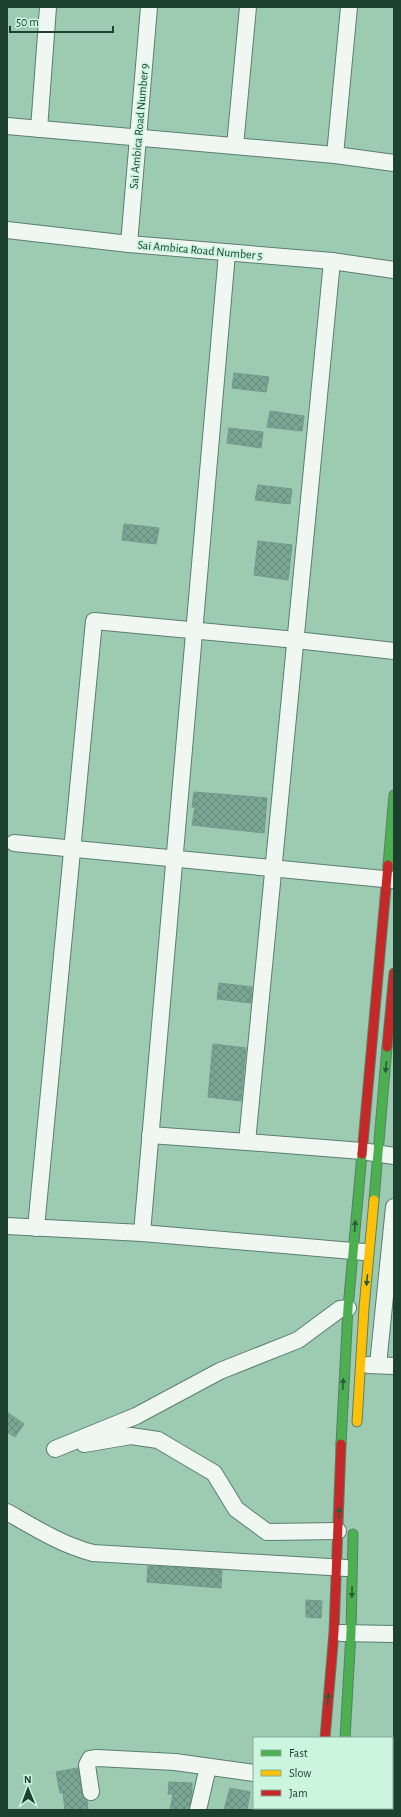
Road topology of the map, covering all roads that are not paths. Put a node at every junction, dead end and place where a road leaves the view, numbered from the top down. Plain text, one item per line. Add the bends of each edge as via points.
1 (48, 7) edge
2 (148, 7) edge
3 (248, 7) edge
4 (349, 7) edge
5 (7, 126) edge
6 (39, 129) junction
7 (138, 138) junction
8 (235, 146) junction
9 (335, 155) junction
10 (394, 163) edge
11 (7, 230) edge
12 (129, 244) junction
13 (227, 253) junction
14 (332, 261) junction
15 (394, 270) edge
16 (194, 630) junction
17 (296, 640) junction
18 (394, 651) edge
19 (394, 795) edge
20 (14, 843) dead end
21 (72, 849) junction
22 (174, 859) junction
23 (274, 869) junction
24 (390, 879) edge
25 (394, 973) edge
26 (150, 1135) junction
27 (247, 1142) junction
28 (362, 1151) junction
29 (386, 1155) edge
30 (394, 1207) edge
31 (7, 1226) edge
32 (36, 1228) junction
33 (142, 1233) junction
34 (352, 1251) junction
35 (369, 1253) junction
36 (348, 1308) junction
37 (364, 1308) junction
38 (360, 1364) junction
39 (378, 1365) junction
40 (394, 1366) edge
41 (356, 1432) dead end
42 (7, 1512) edge
43 (353, 1521) dead end
44 (338, 1531) junction
45 (344, 1568) junction
46 (334, 1632) junction
47 (351, 1633) junction
48 (394, 1634) edge
49 (325, 1737) edge
50 (345, 1737) edge
51 (208, 1767) junction
52 (253, 1773) edge
53 (91, 1792) dead end
54 (198, 1810) edge

1 - 6 street
2 - 7 street, Sai Ambica Road Number 9
3 - 8 street
4 - 9 street
5 - 6 street
6 - 7 street
7 - 8 street
7 - 12 street, Sai Ambica Road Number 9
8 - 9 street
9 - 10 street
11 - 12 street, Sai Ambica Road Number 5
12 - 13 street, Sai Ambica Road Number 5
13 - 14 street, Sai Ambica Road Number 5
13 - 16 street
14 - 15 street, Sai Ambica Road Number 5
14 - 17 street
16 - 17 street
16 - 21 street via 94,621
16 - 22 street
17 - 18 street
17 - 23 street
19 - 24 street
20 - 21 street
21 - 22 street
21 - 32 street
22 - 23 street
22 - 26 street
23 - 24 street
23 - 27 street
24 - 28 street
25 -> 29 street
26 - 27 street
26 - 33 street
27 - 28 street
28 - 29 street
34 -> 28 street
29 - 35 street
30 - 39 street
31 - 32 street
32 - 33 street
33 - 34 street
34 - 35 street
34 - 36 street
35 -> 37 street
36 - 37 street
44 -> 36 street
36 - 44 street via 340,1309 298,1340 220,1371 136,1416 55,1450 131,1436 158,1440 214,1473 236,1509 267,1532
37 - 38 street
38 - 39 street
38 - 41 street
39 - 40 street
42 - 45 street via 55,1539 93,1553
43 - 45 street
44 - 45 street
45 - 46 street
45 -> 47 street
46 - 47 street
49 -> 46 street
47 - 48 street
47 - 50 street
51 - 52 street
51 - 53 street via 175,1762 90,1759 87,1765
51 - 54 street

